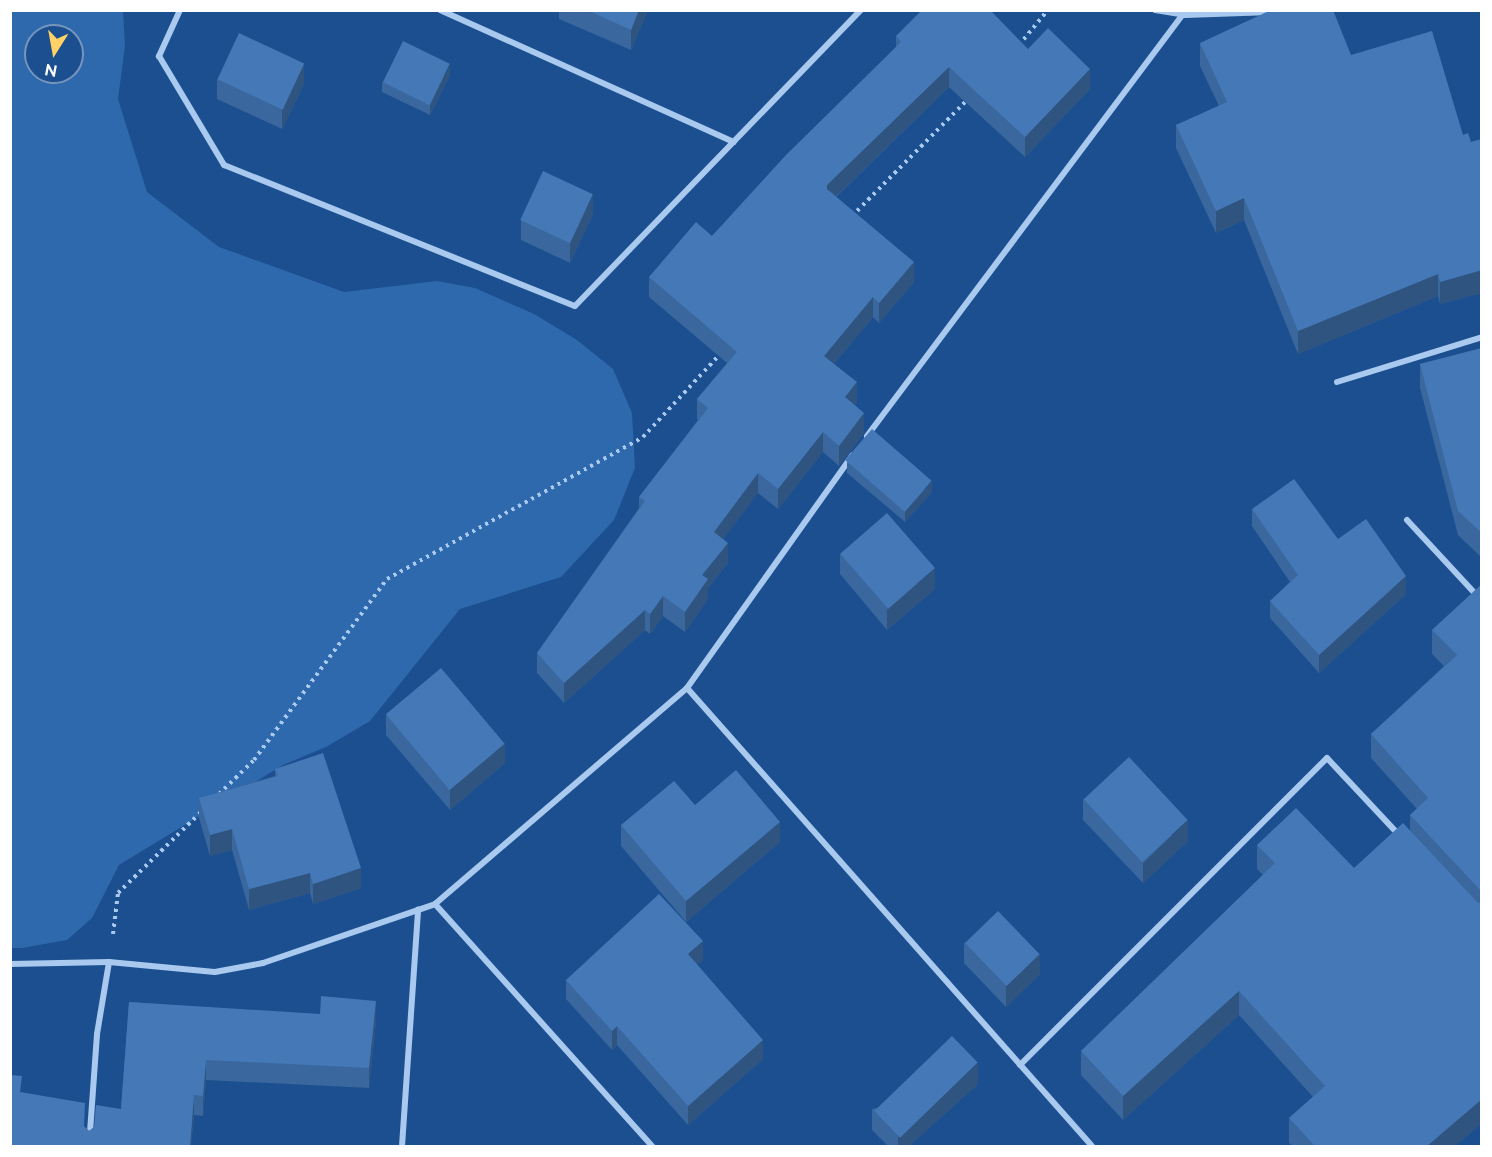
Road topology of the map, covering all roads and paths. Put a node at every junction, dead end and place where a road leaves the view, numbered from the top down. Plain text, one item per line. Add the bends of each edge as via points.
1 (180, 10) edge
2 (440, 10) edge
3 (861, 10) edge
4 (1048, 10) edge
5 (1155, 10) edge
6 (1287, 11) edge
7 (1186, 13) edge
8 (1015, 50) edge
9 (975, 92) edge
10 (734, 142) junction
11 (850, 218) edge
12 (1482, 338) edge
13 (730, 345) edge
14 (1337, 382) dead end
15 (862, 443) edge
16 (855, 453) edge
17 (1407, 520) dead end
18 (1482, 601) edge
19 (687, 688) junction
20 (211, 801) edge
21 (203, 810) edge
22 (1408, 845) edge
23 (435, 904) junction
24 (418, 910) junction
25 (109, 962) junction
26 (10, 964) edge
27 (1020, 1065) junction
28 (89, 1146) edge
29 (402, 1146) edge
30 (652, 1146) edge
31 (1092, 1146) edge

1 - 10 street via 159,56 224,165 575,306
2 - 10 street
3 - 10 street
4 - 8 path
5 - 7 street
6 - 7 street
7 - 15 street
9 - 11 path
12 - 14 street
13 - 20 path via 643,437 387,579 254,760
16 - 19 street
17 - 18 street
19 - 23 street
19 - 27 street
21 - 25 path via 118,893
22 - 27 street via 1327,758
23 - 24 street
23 - 30 street
24 - 25 street via 263,963 215,972
24 - 29 street
25 - 26 street
25 - 28 street via 98,1034
27 - 31 street

